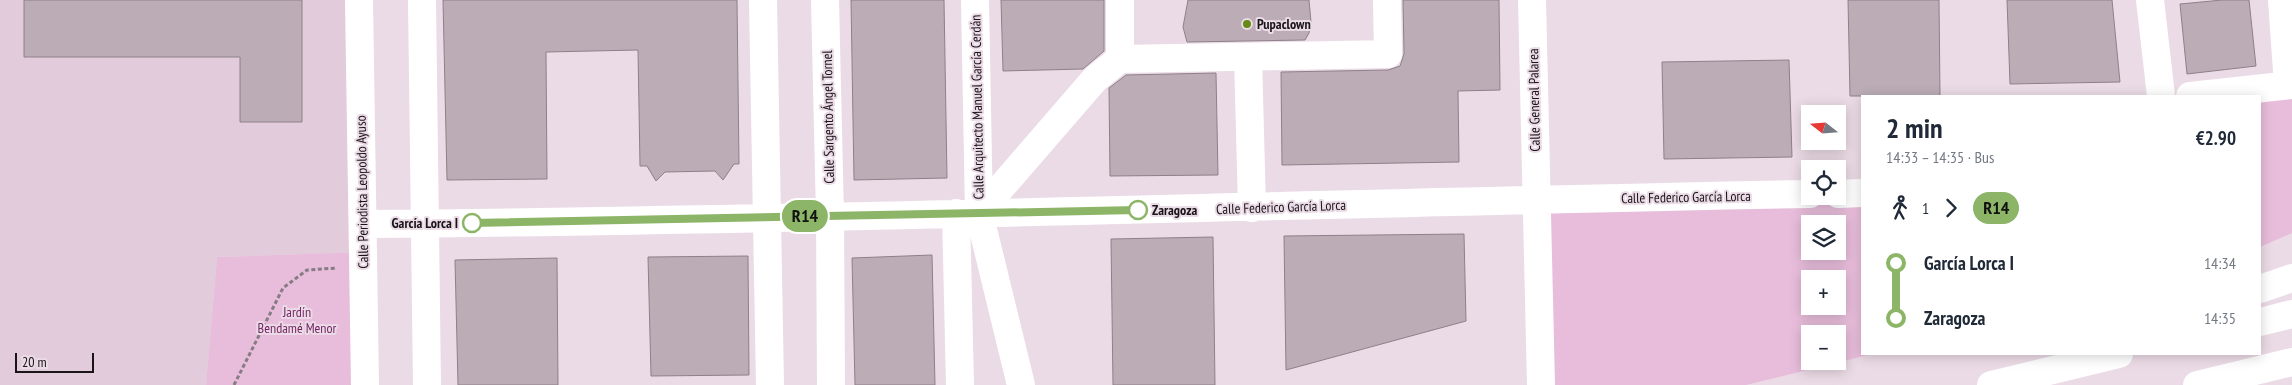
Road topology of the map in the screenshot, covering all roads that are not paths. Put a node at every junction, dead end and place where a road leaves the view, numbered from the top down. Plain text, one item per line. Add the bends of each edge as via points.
1 (359, 0) edge
2 (422, 0) edge
3 (763, 0) edge
4 (825, 0) edge
5 (975, 0) edge
6 (1120, 0) edge
7 (1387, 0) edge
8 (1532, 0) edge
9 (2150, 0) edge
10 (2282, 0) edge
11 (1248, 57) junction
12 (1120, 59) junction
13 (2290, 85) edge
14 (2161, 95) edge
15 (2199, 95) edge
16 (1801, 194) edge
17 (1846, 194) edge
18 (1861, 194) edge
19 (1536, 199) junction
20 (1252, 208) junction
21 (968, 213) junction
22 (830, 216) junction
23 (767, 217) junction
24 (363, 224) junction
25 (424, 224) junction
26 (2292, 278) edge
27 (2261, 289) edge
28 (2292, 314) edge
29 (2261, 322) edge
30 (2112, 355) edge
31 (2083, 359) edge
32 (2292, 362) edge
33 (365, 385) edge
34 (427, 385) edge
35 (770, 385) edge
36 (831, 385) edge
37 (960, 385) edge
38 (1021, 385) edge
39 (1540, 385) edge
40 (1991, 385) edge
41 (2197, 385) edge

1 - 24 main road, Calle Periodista Leopoldo Ayuso
2 - 25 main road
3 - 23 main road
4 - 22 main road, Calle Sargento Ángel Tornel
5 - 21 main road, Calle Arquitecto Manuel García Cerdán
6 - 12 main road
7 - 11 main road via 1388,54
8 - 19 main road, Calle General Palarea
9 - 14 main road
10 - 13 main road
11 - 12 main road
11 - 20 main road
12 - 21 main road via 1095,79
13 - 15 main road
16 - 19 main road, Calle Federico García Lorca
17 - 18 main road
19 - 20 main road, Calle Federico García Lorca
19 - 39 main road, Calle General Palarea
20 - 21 main road, Calle Federico García Lorca
21 - 22 main road, Calle Federico García Lorca
21 - 37 main road
21 - 38 main road
22 - 23 main road, Calle Federico García Lorca
22 - 36 main road, Calle Sargento Ángel Tornel
23 - 25 main road, Calle Federico García Lorca
23 - 35 main road
24 - 25 main road, Calle Federico García Lorca
24 - 33 main road, Calle Periodista Leopoldo Ayuso
25 - 34 main road
26 - 27 main road
28 - 29 main road
30 - 31 main road
31 - 40 main road
32 - 41 main road

